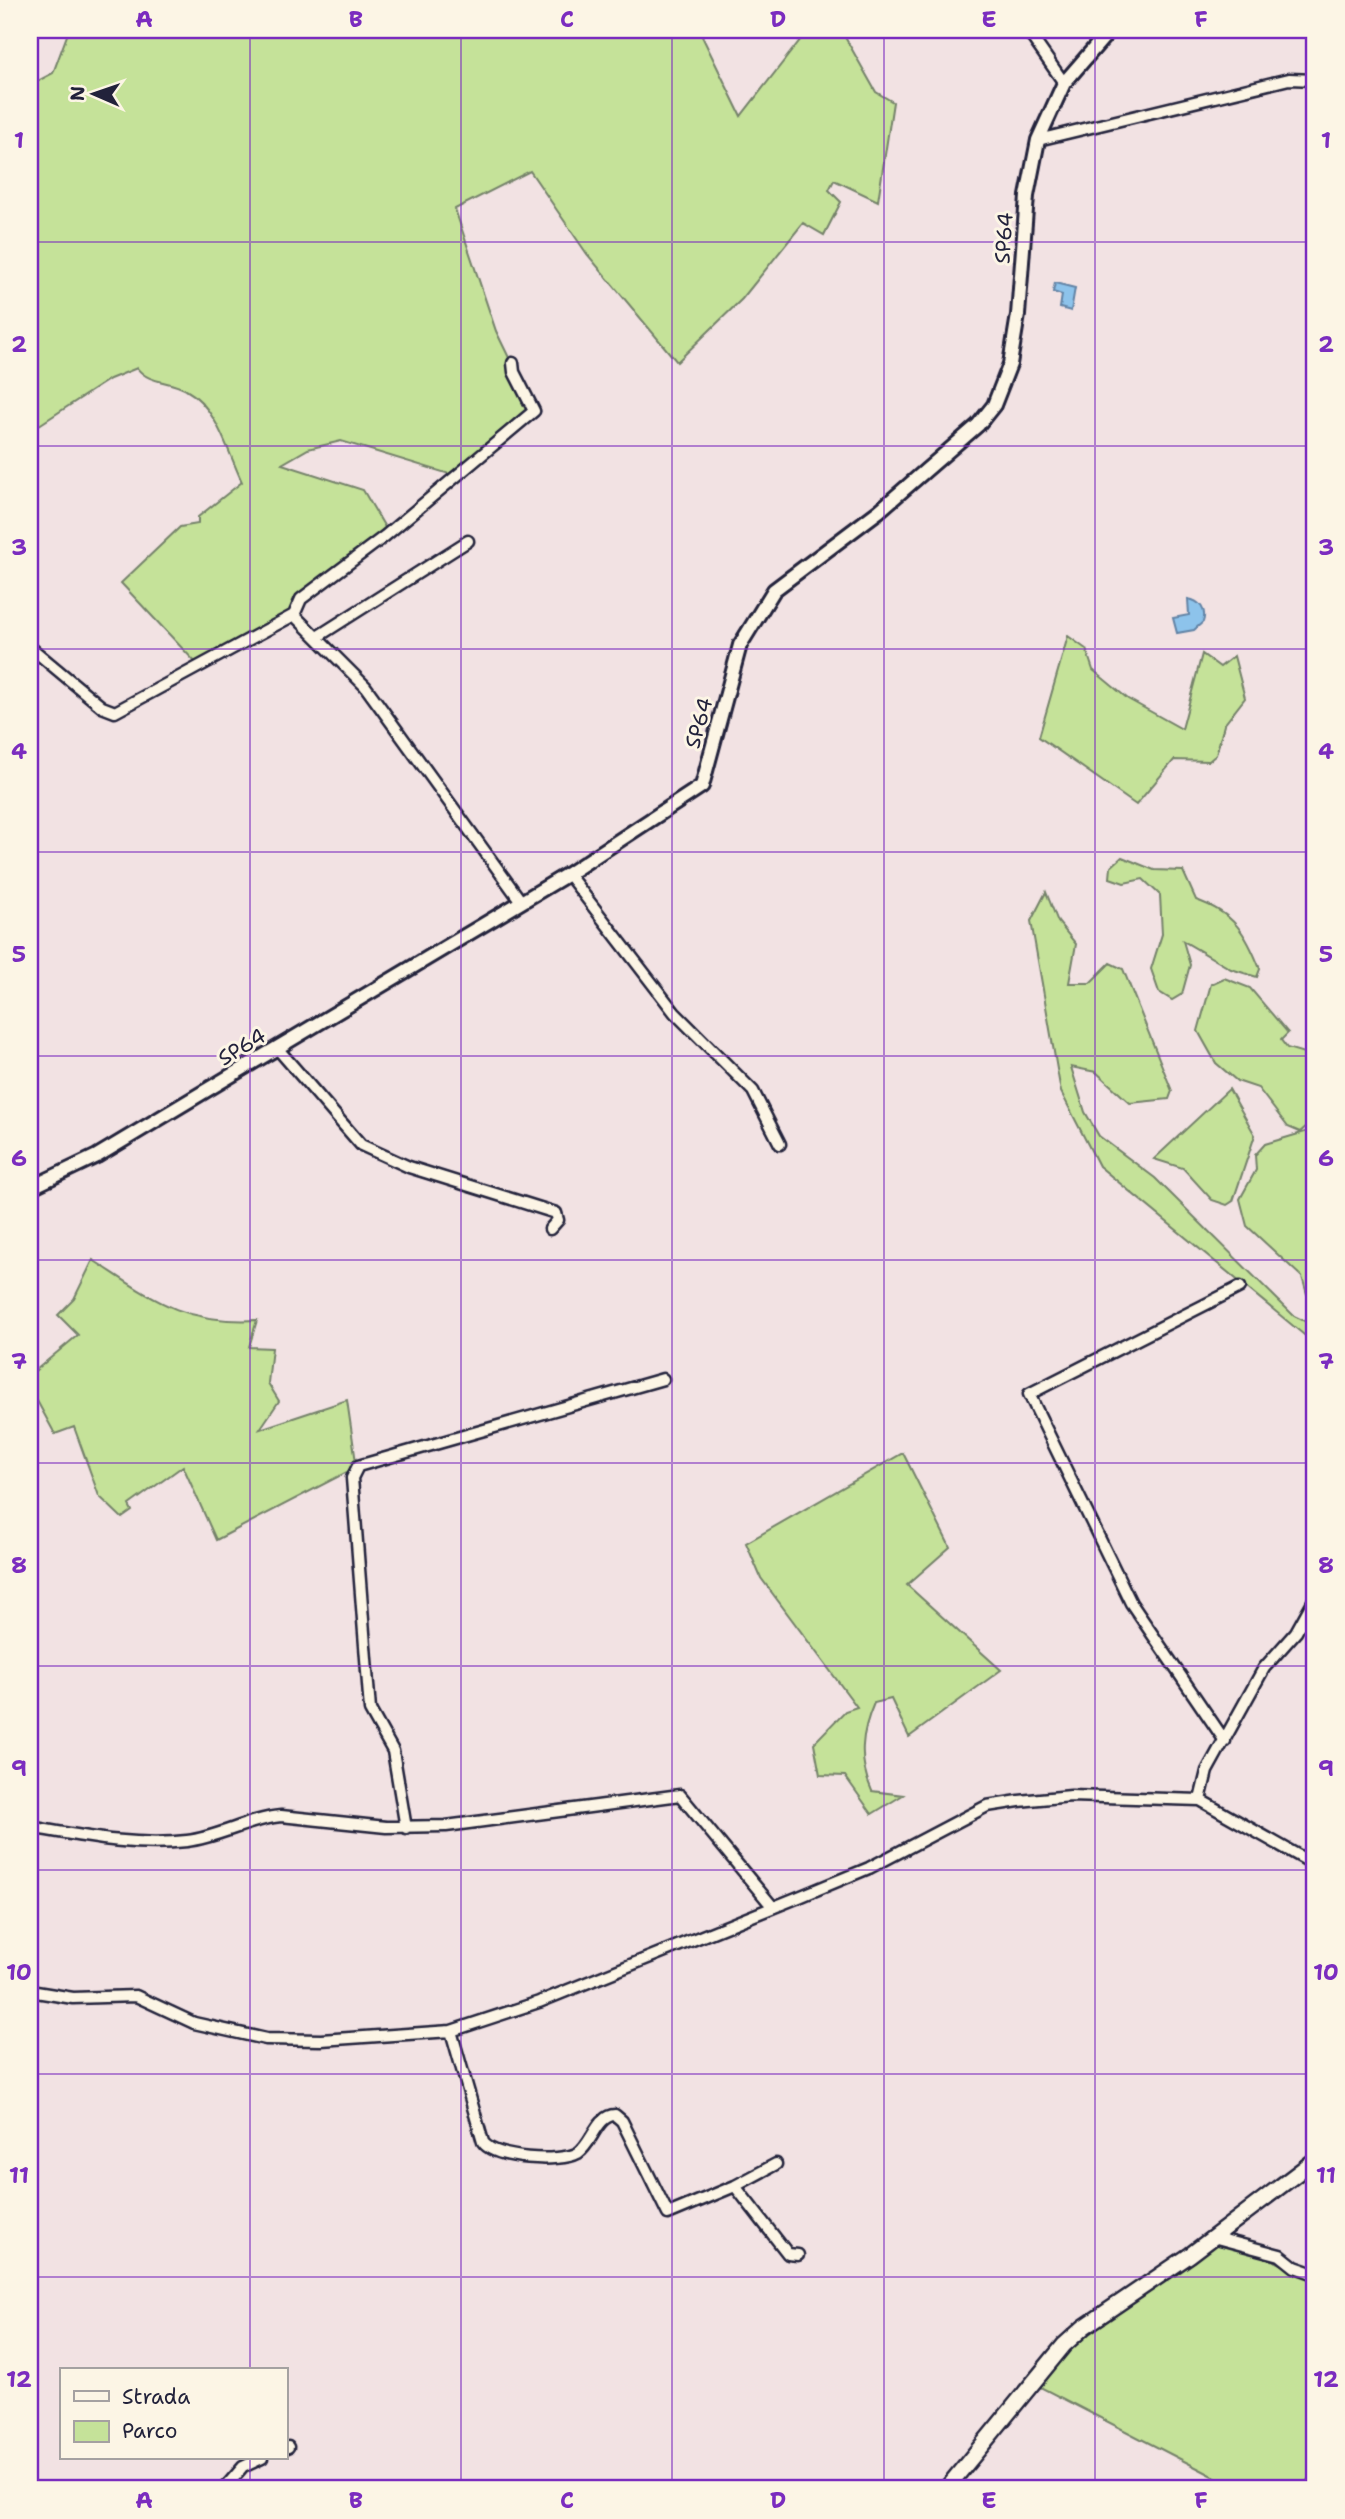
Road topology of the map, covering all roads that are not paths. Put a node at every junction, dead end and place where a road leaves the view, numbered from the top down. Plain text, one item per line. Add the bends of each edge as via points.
1 (1027, 30) edge
2 (1110, 30) edge
3 (1315, 80) edge
4 (1064, 83) junction
5 (1038, 140) junction
6 (513, 363) dead end
7 (468, 541) dead end
8 (294, 615) junction
9 (317, 637) junction
10 (30, 647) edge
11 (568, 874) junction
12 (520, 900) junction
13 (277, 1048) junction
14 (780, 1144) dead end
15 (30, 1188) edge
16 (550, 1230) dead end
17 (1240, 1287) dead end
18 (663, 1379) dead end
19 (1315, 1598) edge
20 (1225, 1741) junction
21 (1200, 1800) junction
22 (30, 1827) edge
23 (406, 1828) junction
24 (1315, 1864) edge
25 (772, 1906) junction
26 (30, 1991) edge
27 (451, 2031) junction
28 (1315, 2160) edge
29 (776, 2164) dead end
30 (735, 2186) junction
31 (1213, 2237) junction
32 (798, 2255) dead end
33 (1315, 2274) edge
34 (258, 2460) edge
35 (197, 2489) edge
36 (205, 2489) edge
37 (224, 2489) edge
38 (946, 2489) edge

1 - 4 street
2 - 4 street, SP64 / SP64
3 - 5 street via 1289,79
4 - 5 street, SP64 / SP64
5 - 11 street, SP64 / SP64 via 1028,185 1010,364 994,405 978,425 879,512 774,590 740,645 702,786
6 - 8 street via 534,411 385,536 301,599
7 - 9 street
8 - 9 street
8 - 10 street via 116,712 102,707
9 - 12 street via 365,686
11 - 12 street, SP64 / SP64
11 - 14 street via 675,1013 753,1091
12 - 13 street, SP64 / SP64
13 - 15 street, SP64 / SP64 via 97,1156
13 - 16 street via 361,1145 409,1167 556,1213 558,1220
17 - 20 street via 1029,1394 1131,1603
18 - 23 street via 354,1469 370,1710 393,1751
19 - 20 street via 1296,1632 1267,1663
20 - 21 street via 1203,1779
21 - 24 street
21 - 25 street via 1071,1796 987,1806 869,1868
22 - 23 street via 135,1843 207,1838 281,1816
23 - 25 street via 478,1823 680,1795
25 - 27 street via 549,1999
26 - 27 street via 73,1998 136,1996 194,2023 266,2039
27 - 30 street via 483,2141 491,2151 565,2158 584,2148 604,2119 615,2115 668,2214
28 - 31 main road
29 - 30 street
30 - 32 street via 788,2254
31 - 33 street via 1280,2255
31 - 38 main road via 1064,2345
34 - 37 street via 243,2467
35 - 36 street

